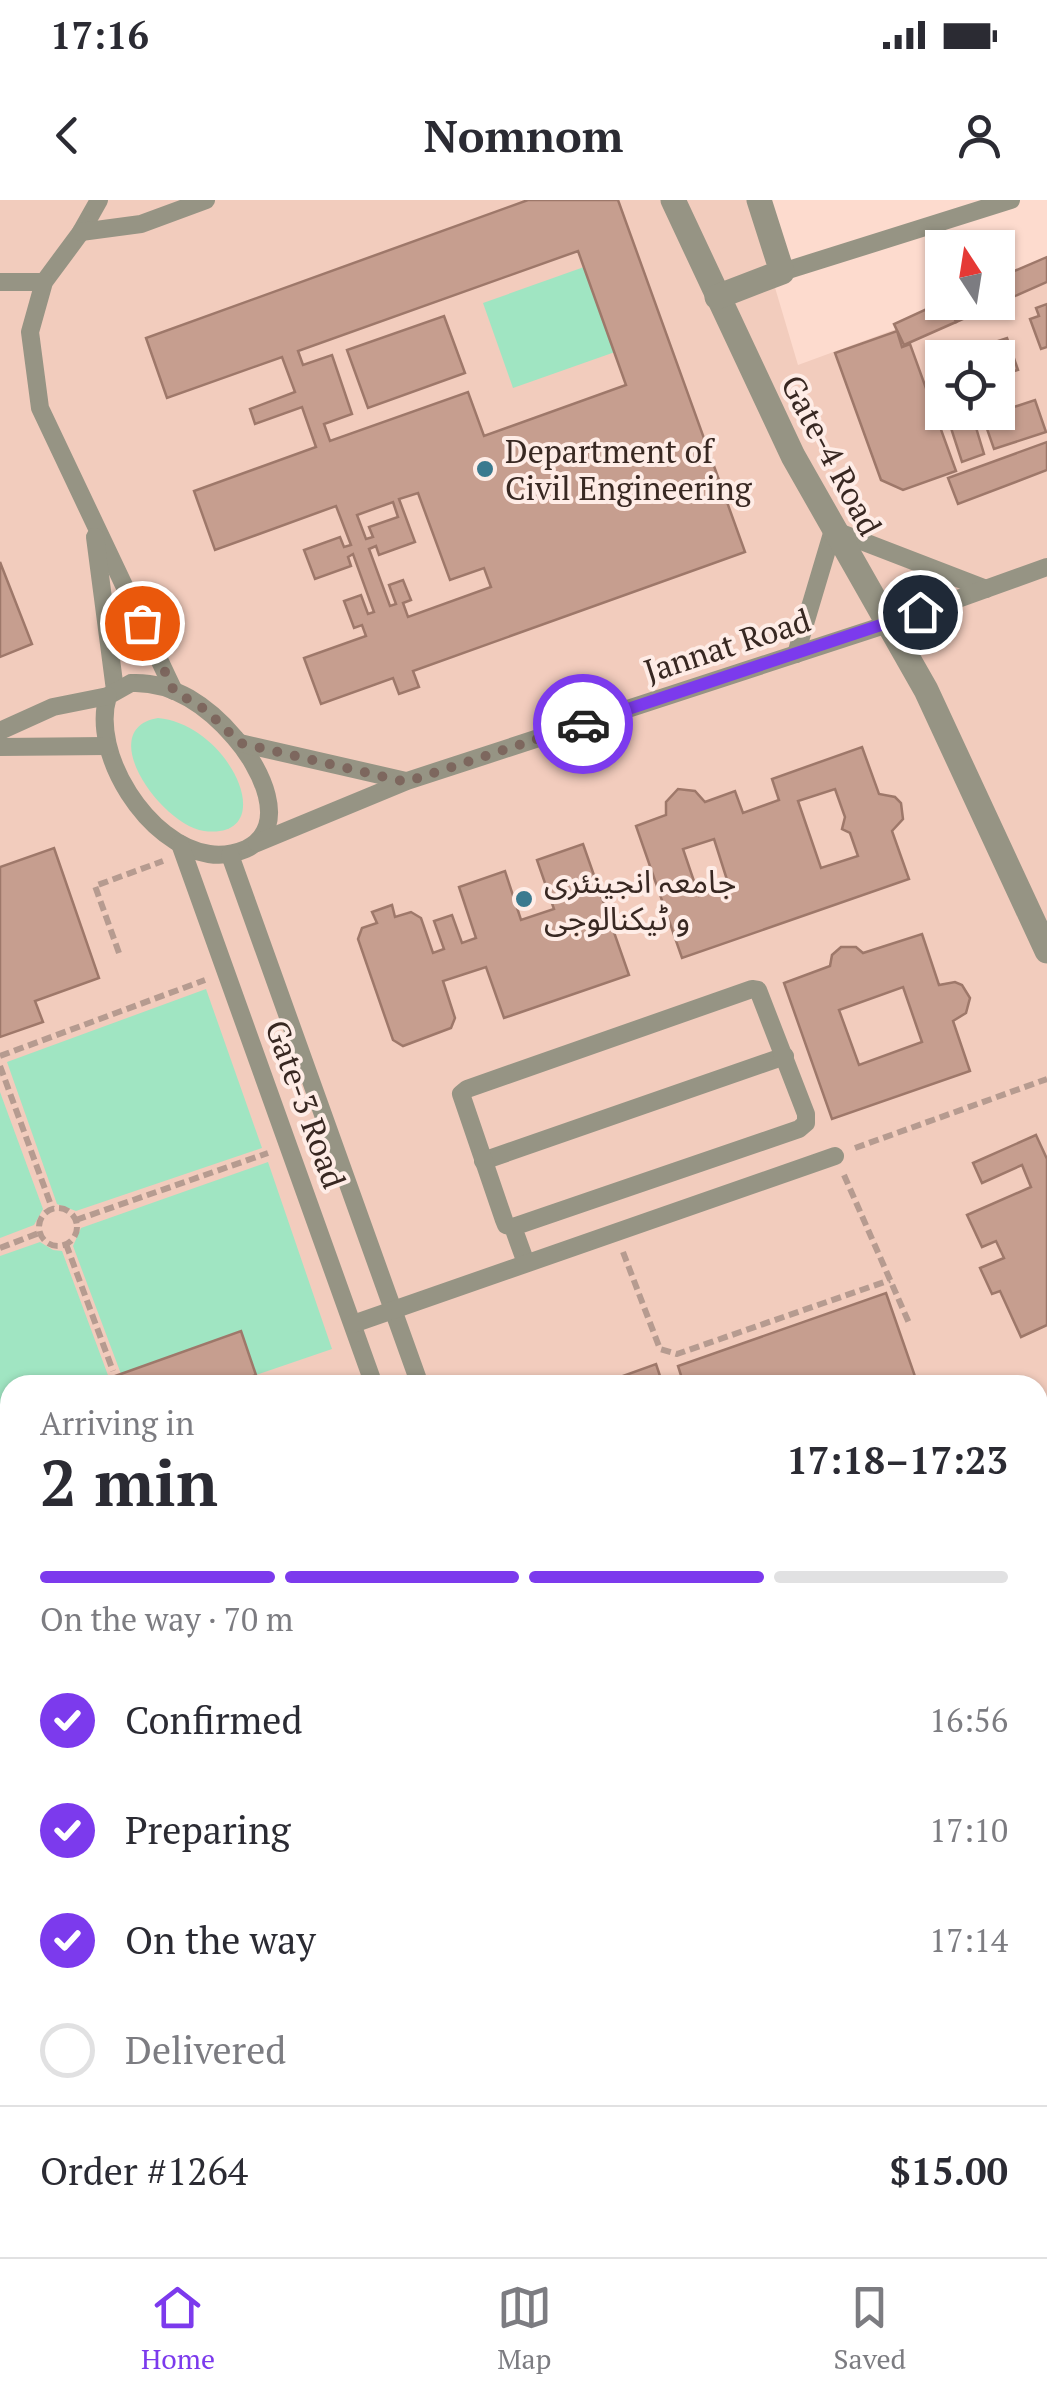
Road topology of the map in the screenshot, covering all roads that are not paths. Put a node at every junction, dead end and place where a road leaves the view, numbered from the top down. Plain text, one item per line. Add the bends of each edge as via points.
1 (99, 200) edge
2 (206, 200) edge
3 (673, 200) edge
4 (759, 200) edge
5 (1011, 200) edge
6 (82, 232) junction
7 (782, 272) junction
8 (0, 282) edge
9 (44, 282) junction
10 (718, 297) junction
11 (93, 521) junction
12 (833, 530) junction
13 (1047, 568) edge
14 (986, 588) junction
15 (888, 624) junction
16 (796, 654) junction
17 (174, 691) junction
18 (111, 693) junction
19 (0, 732) edge
20 (240, 743) junction
21 (107, 746) junction
22 (0, 747) edge
23 (406, 782) junction
24 (257, 843) junction
25 (182, 849) junction
26 (230, 855) junction
27 (1047, 951) edge
28 (785, 1056) junction
29 (835, 1156) road end
30 (483, 1161) junction
31 (514, 1228) junction
32 (526, 1263) junction
33 (395, 1310) junction
34 (353, 1324) junction
35 (371, 1375) edge
36 (417, 1375) edge

1 - 6 lane
2 - 6 lane via 141,224
3 - 10 street, Gate-4 Road
4 - 7 street
5 - 7 lane
6 - 9 lane
7 - 10 street
8 - 9 lane
9 - 11 lane via 30,332 40,408
10 - 12 street, Gate-4 Road
11 - 17 lane
11 - 18 lane
12 - 14 lane
12 - 15 street, Gate-4 Road
12 - 16 lane
13 - 14 lane, Jannat Road
14 - 15 lane, Jannat Road
15 - 16 lane, Jannat Road
15 - 27 street, Gate-4 Road via 926,690
16 - 23 lane, Jannat Road
17 - 18 lane via 148,682
17 - 20 lane
18 - 19 lane via 53,707
18 - 21 lane via 103,731
20 - 23 lane
20 - 24 lane via 270,810
21 - 22 lane
21 - 25 lane via 139,807
23 - 24 lane, Jannat Road
24 - 26 lane
25 - 26 lane
25 - 34 lane, Gate-3 Road
26 - 33 lane
28 - 30 lane
28 - 30 lane via 758,990 627,1033 467,1089 462,1101
28 - 31 lane via 806,1114 799,1129
29 - 32 lane
30 - 31 lane via 506,1225
31 - 32 lane
32 - 33 lane
33 - 34 lane
33 - 36 lane
34 - 35 lane, Gate-3 Road

